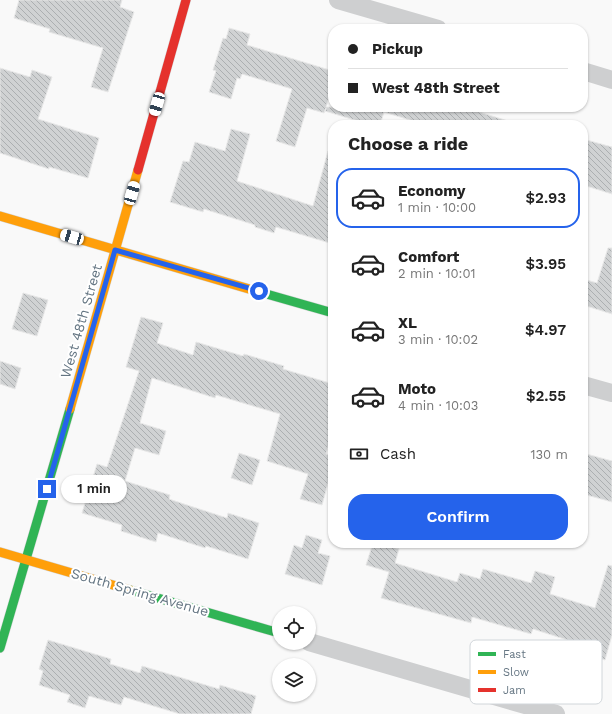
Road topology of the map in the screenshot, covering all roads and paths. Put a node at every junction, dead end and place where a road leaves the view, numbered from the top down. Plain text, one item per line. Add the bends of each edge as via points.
1 (186, 0) edge
2 (338, 0) edge
3 (421, 24) edge
4 (588, 73) edge
5 (612, 80) edge
6 (0, 216) edge
7 (115, 250) junction
8 (328, 312) edge
9 (588, 386) edge
10 (612, 393) edge
11 (0, 552) edge
12 (27, 560) junction
13 (272, 631) edge
14 (316, 644) edge
15 (0, 648) edge
16 (470, 689) edge
17 (522, 704) edge
18 (556, 714) edge

1 - 7 street, West 48th Street
2 - 3 street
4 - 5 street
6 - 7 street
7 - 8 street
7 - 12 street, West 48th Street
9 - 10 street
11 - 12 street, South Spring Avenue
12 - 13 street, South Spring Avenue
12 - 15 street, West 48th Street
14 - 16 street
17 - 18 street

